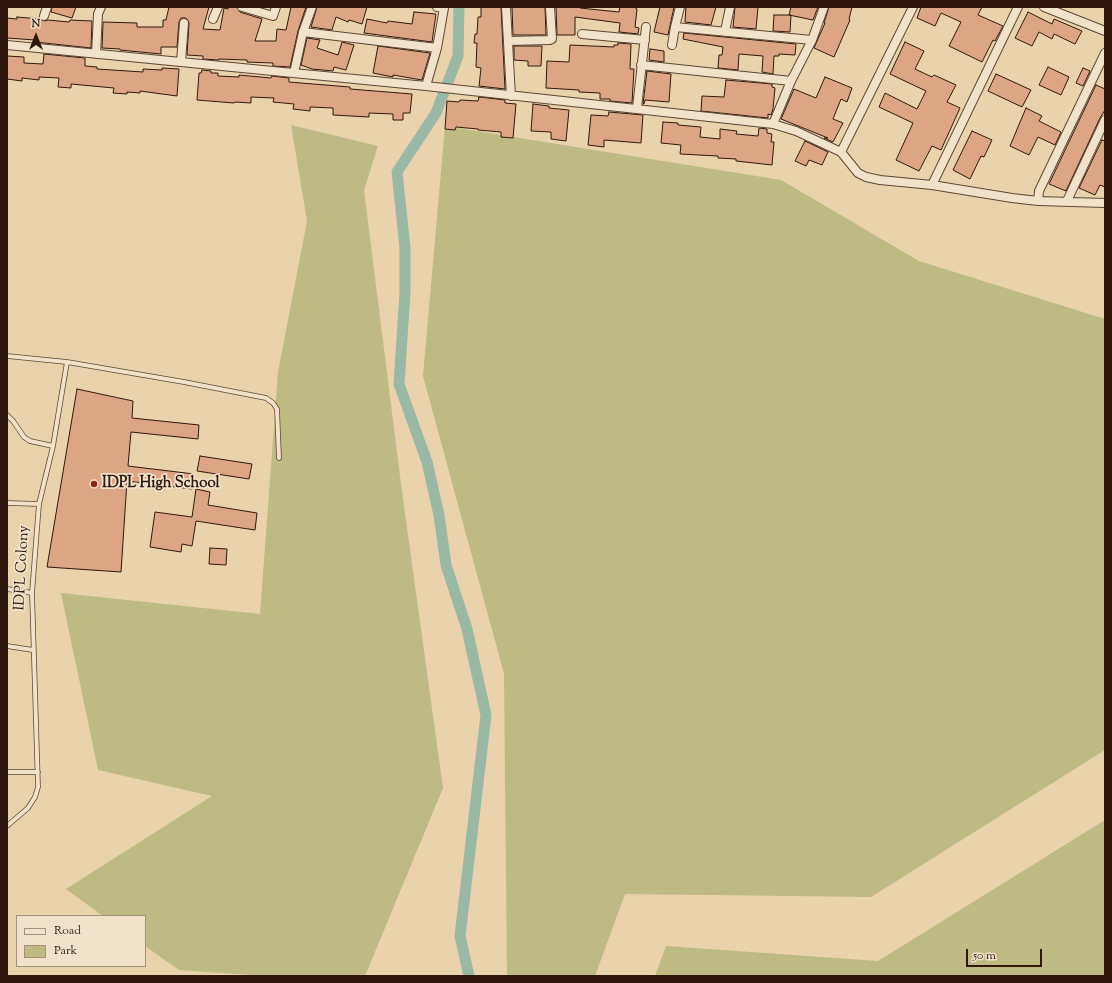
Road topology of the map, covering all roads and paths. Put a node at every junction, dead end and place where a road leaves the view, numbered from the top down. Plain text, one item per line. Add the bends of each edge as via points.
1 (47, 7) edge
2 (101, 7) edge
3 (218, 7) edge
4 (242, 7) edge
5 (276, 7) edge
6 (312, 7) edge
7 (437, 7) edge
8 (506, 7) edge
9 (550, 7) edge
10 (680, 7) edge
11 (730, 7) edge
12 (824, 7) edge
13 (914, 7) edge
14 (1018, 7) edge
15 (1044, 7) edge
16 (44, 16) dead end
17 (213, 19) dead end
18 (184, 23) dead end
19 (646, 27) dead end
20 (675, 27) junction
21 (725, 31) junction
22 (1105, 31) edge
23 (303, 32) junction
24 (582, 34) dead end
25 (645, 40) junction
26 (812, 40) junction
27 (508, 41) junction
28 (7, 45) edge
29 (672, 45) dead end
30 (437, 48) junction
31 (1105, 53) edge
32 (96, 54) junction
33 (181, 62) junction
34 (641, 65) junction
35 (294, 73) junction
36 (791, 81) junction
37 (426, 86) junction
38 (511, 96) junction
39 (637, 108) junction
40 (1105, 120) edge
41 (773, 124) junction
42 (841, 152) junction
43 (932, 185) junction
44 (1038, 200) junction
45 (1066, 201) junction
46 (1105, 203) edge
47 (7, 356) edge
48 (66, 362) junction
49 (7, 415) edge
50 (52, 446) junction
51 (278, 458) dead end
52 (7, 503) edge
53 (39, 504) junction
54 (7, 589) edge
55 (32, 593) junction
56 (7, 646) edge
57 (33, 650) junction
58 (7, 772) edge
59 (38, 772) junction
60 (7, 826) edge

1 - 16 street
2 - 32 street via 98,14
3 - 17 street
4 - 5 street via 273,16
6 - 23 street
7 - 30 street via 444,8
8 - 27 street
9 - 27 street via 552,39
10 - 20 street
11 - 21 street
12 - 26 street
13 - 42 street
14 - 43 street
15 - 22 street
18 - 33 street
19 - 25 street
20 - 21 street
20 - 29 street
21 - 26 street
23 - 30 street
23 - 35 street
24 - 25 street
25 - 34 street
26 - 36 street
27 - 38 street
28 - 32 street
30 - 37 street
31 - 44 street via 1039,192
32 - 33 street
33 - 35 street
34 - 36 street
34 - 39 street
35 - 37 street
36 - 41 street
37 - 38 street
38 - 39 street
39 - 41 street
40 - 45 street
41 - 42 street via 796,131
42 - 43 street via 858,173 866,177
43 - 44 street
44 - 45 street
45 - 46 street
47 - 48 lane
48 - 50 lane, IDPL Colony
48 - 51 lane via 266,398 277,409
49 - 50 lane via 24,437
50 - 53 lane, IDPL Colony
52 - 53 lane
53 - 55 lane, IDPL Colony
54 - 55 lane
55 - 57 lane, IDPL Colony
56 - 57 lane
57 - 59 lane, IDPL Colony
58 - 59 lane
59 - 60 lane, IDPL Colony via 38,787 31,803

